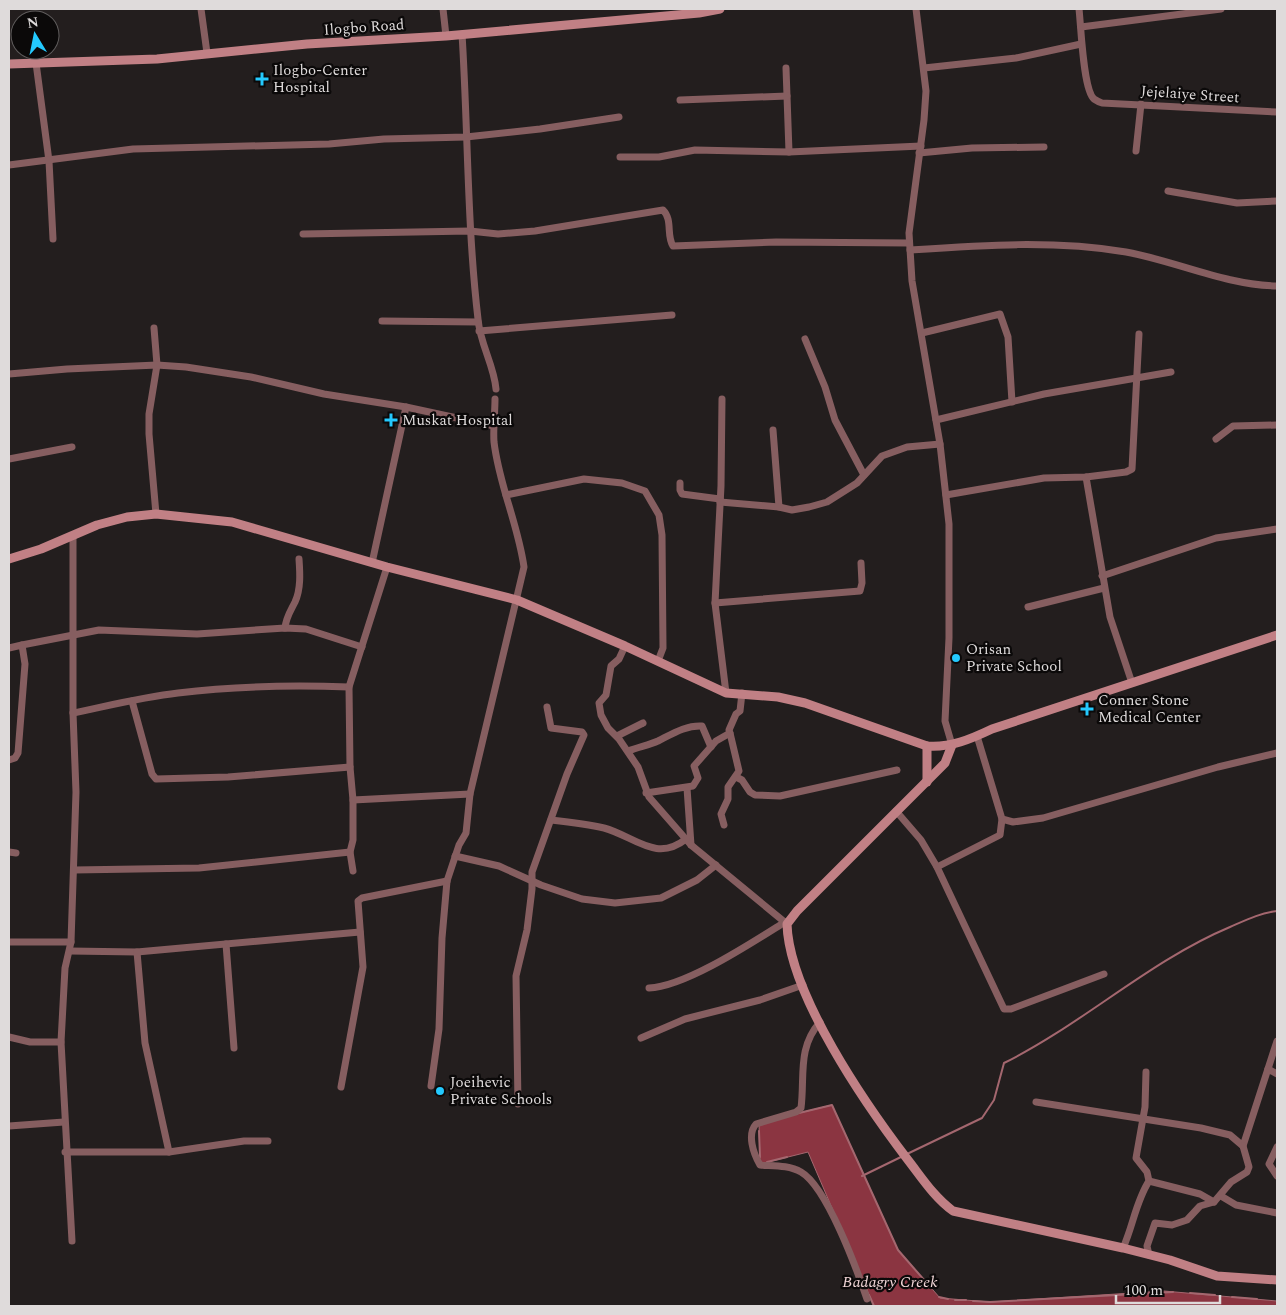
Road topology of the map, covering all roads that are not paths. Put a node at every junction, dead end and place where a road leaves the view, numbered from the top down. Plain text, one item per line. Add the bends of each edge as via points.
1 (201, 9) edge
2 (443, 9) edge
3 (720, 9) edge
4 (916, 9) edge
5 (1078, 9) edge
6 (1221, 9) edge
7 (1081, 28) junction
8 (462, 34) junction
9 (446, 36) junction
10 (1081, 44) junction
11 (208, 53) junction
12 (9, 64) edge
13 (36, 64) junction
14 (786, 68) dead end
15 (924, 68) junction
16 (787, 96) junction
17 (680, 100) dead end
18 (1141, 104) junction
19 (1277, 112) edge
20 (619, 117) dead end
21 (466, 137) junction
22 (1044, 147) dead end
23 (920, 150) junction
24 (1136, 151) dead end
25 (790, 152) junction
26 (620, 157) dead end
27 (49, 161) junction
28 (9, 165) edge
29 (1168, 191) dead end
30 (1277, 201) edge
31 (470, 231) junction
32 (303, 234) dead end
33 (53, 238) dead end
34 (909, 246) junction
35 (1277, 286) edge
36 (672, 316) dead end
37 (382, 321) dead end
38 (478, 322) junction
39 (154, 328) dead end
40 (479, 331) junction
41 (922, 333) junction
42 (1139, 334) dead end
43 (805, 339) dead end
44 (157, 366) junction
45 (1171, 372) dead end
46 (9, 374) edge
47 (1135, 378) junction
48 (496, 389) dead end
49 (495, 399) dead end
50 (722, 399) dead end
51 (1012, 402) junction
52 (406, 407) junction
53 (936, 420) junction
54 (1277, 424) edge
55 (494, 426) junction
56 (773, 430) dead end
57 (1216, 439) dead end
58 (940, 444) junction
59 (72, 447) dead end
60 (9, 459) edge
61 (864, 475) junction
62 (1086, 477) junction
63 (680, 483) dead end
64 (946, 495) junction
65 (506, 496) junction
66 (720, 501) junction
67 (778, 507) junction
68 (156, 514) junction
69 (1277, 529) edge
70 (73, 535) junction
71 (9, 559) edge
72 (299, 559) dead end
73 (372, 563) junction
74 (861, 563) dead end
75 (387, 567) junction
76 (1102, 576) junction
77 (1104, 588) junction
78 (517, 600) junction
79 (716, 603) junction
80 (1028, 607) dead end
81 (285, 628) junction
82 (1277, 635) edge
83 (73, 636) junction
84 (22, 645) junction
85 (362, 646) junction
86 (626, 646) junction
87 (9, 648) edge
88 (658, 661) junction
89 (1132, 683) junction
90 (349, 688) junction
91 (726, 693) junction
92 (742, 693) junction
93 (132, 702) junction
94 (547, 707) dead end
95 (73, 713) junction
96 (643, 723) dead end
97 (730, 734) junction
98 (617, 736) junction
99 (976, 736) junction
100 (952, 745) junction
101 (927, 746) junction
102 (711, 747) junction
103 (628, 751) junction
104 (1277, 753) edge
105 (9, 760) edge
106 (350, 768) junction
107 (897, 770) dead end
108 (736, 777) junction
109 (927, 782) junction
110 (687, 788) junction
111 (646, 793) junction
112 (470, 794) junction
113 (353, 800) junction
114 (896, 811) junction
115 (1002, 819) junction
116 (551, 820) junction
117 (724, 825) dead end
118 (689, 842) junction
119 (350, 852) junction
120 (455, 856) junction
121 (716, 865) junction
122 (937, 866) junction
123 (74, 870) junction
124 (353, 871) dead end
125 (532, 880) junction
126 (447, 882) junction
127 (786, 923) junction
128 (360, 932) junction
129 (9, 942) edge
130 (71, 942) junction
131 (226, 944) junction
132 (70, 951) junction
133 (137, 952) junction
134 (1104, 974) dead end
135 (803, 985) junction
136 (649, 988) dead end
137 (820, 1022) junction
138 (9, 1036) edge
139 (641, 1038) dead end
140 (1277, 1041) edge
141 (61, 1042) junction
142 (234, 1048) dead end
143 (1268, 1069) junction
144 (1146, 1072) dead end
145 (1277, 1074) edge
146 (431, 1086) dead end
147 (341, 1087) dead end
148 (1036, 1102) dead end
149 (518, 1104) dead end
150 (1142, 1119) junction
151 (64, 1122) junction
152 (9, 1126) edge
153 (268, 1141) dead end
154 (1243, 1146) junction
155 (1277, 1146) edge
156 (65, 1152) junction
157 (169, 1152) junction
158 (1277, 1176) edge
159 (1149, 1181) junction
160 (1221, 1196) junction
161 (1214, 1202) junction
162 (1277, 1213) edge
163 (72, 1240) dead end
164 (1123, 1248) junction
165 (1149, 1255) junction
166 (1277, 1280) edge
167 (867, 1299) dead end

1 - 11 street
2 - 9 street
3 - 8 main road, Ilogbo Road
4 - 15 street
5 - 7 street
6 - 7 street
7 - 10 street
8 - 9 main road, Ilogbo Road
8 - 21 street
9 - 11 main road, Ilogbo Road
10 - 15 street via 1016,58
10 - 18 street, Jejelaiye Street via 1094,99 1102,103
11 - 13 main road, Ilogbo Road via 110,62
12 - 13 main road, Ilogbo Road
13 - 27 street
14 - 16 street
15 - 23 street via 924,120
16 - 17 street
16 - 25 street
18 - 19 street, Jejelaiye Street
18 - 24 street
20 - 21 street
21 - 27 street via 133,149
21 - 31 street
22 - 23 street
23 - 25 street
23 - 34 street
25 - 26 street via 695,150 659,157
27 - 28 street
27 - 33 street
29 - 30 street via 1237,203
31 - 32 street
31 - 34 street via 498,234 535,231 663,210 668,216 673,246 776,242
31 - 38 street
34 - 35 street via 1059,244 1096,247 1129,252 1263,286
34 - 41 street
36 - 40 street
37 - 38 street
38 - 40 street
39 - 44 street
40 - 48 street
41 - 51 street via 1000,314 1008,337
41 - 53 street
42 - 47 street
43 - 61 street via 835,420
44 - 46 street via 67,368
44 - 52 street via 251,377 324,394
44 - 68 street via 149,414
45 - 47 street
47 - 51 street
47 - 62 street via 1132,469
49 - 55 street
50 - 66 street
51 - 53 street
52 - 55 street
52 - 73 street
53 - 58 street
54 - 57 street via 1233,426
55 - 65 street via 494,442
56 - 67 street
58 - 61 street via 906,447 882,456
58 - 64 street
59 - 60 street
61 - 67 street via 827,502 792,510
62 - 64 street via 1044,478
62 - 76 street
63 - 66 street via 682,494
64 - 100 street via 949,638 944,721
65 - 78 street via 515,521 524,567
65 - 88 street via 584,479 622,483 645,491 659,515 662,535 663,648
66 - 67 street
66 - 79 street
68 - 70 main road via 127,517
68 - 73 main road via 232,522
69 - 76 street via 1216,538
70 - 71 main road
70 - 83 street
72 - 81 street via 300,579
73 - 75 main road
74 - 79 street via 860,590
75 - 78 main road
75 - 85 street
76 - 77 street
77 - 80 street
77 - 89 street
78 - 86 main road
78 - 112 street
79 - 91 street
81 - 83 street via 198,634 100,630
81 - 85 street via 306,629
82 - 89 main road
83 - 84 street
83 - 95 street
84 - 87 street
84 - 105 street via 25,664 18,754
85 - 90 street
86 - 88 main road
86 - 98 street via 612,666 606,695 599,703 608,728
88 - 91 main road
89 - 99 main road
90 - 93 street via 222,688
90 - 106 street
91 - 92 main road
92 - 97 street via 740,711 728,730
92 - 101 main road via 805,704
93 - 95 street
93 - 106 street via 156,779
94 - 116 street via 551,728 584,734
95 - 123 street
96 - 98 street
97 - 102 street
97 - 108 street via 739,771
98 - 103 street
99 - 100 main road
99 - 115 street
100 - 101 main road
100 - 109 main road via 946,763
101 - 109 main road
102 - 103 street via 702,726 698,726 673,732 656,742
102 - 110 street via 694,766 698,778 693,786
103 - 111 street via 638,767
104 - 115 street via 1043,818 1013,822
106 - 113 street
107 - 108 street via 780,796 755,795
108 - 117 street via 728,786 728,799 721,814
109 - 114 main road
110 - 111 street
110 - 118 street
111 - 118 street
112 - 113 street
112 - 120 street via 466,833
113 - 119 street
114 - 122 street via 921,840
114 - 127 main road
115 - 122 street via 1000,836
116 - 118 street via 606,829 655,849 667,850
116 - 125 street via 536,858
118 - 121 street
119 - 123 street via 199,868
119 - 124 street
120 - 125 street via 499,866
120 - 126 street
121 - 125 street via 697,880 662,898 615,903 582,899
121 - 127 street
122 - 134 street via 1004,1008
123 - 130 street
125 - 149 street via 527,930 516,976
126 - 128 street via 362,898 358,905
126 - 146 street via 439,1029
127 - 135 main road
127 - 136 street via 704,970
128 - 131 street
128 - 147 street via 363,967
129 - 130 street
130 - 132 street
131 - 133 street
131 - 142 street
132 - 133 street
132 - 141 street via 64,968
133 - 157 street via 145,1044
135 - 137 main road
135 - 139 street via 760,1000 685,1019
137 - 164 main road via 885,1129 939,1201 953,1210
137 - 167 street via 806,1044 801,1108 756,1124 751,1132 752,1147 760,1165 787,1167 810,1178 842,1235
138 - 141 street via 30,1042
140 - 143 street
141 - 151 street
143 - 145 street
143 - 154 street
144 - 150 street
148 - 150 street
150 - 154 street via 1230,1135
150 - 159 street via 1136,1158 1147,1172
151 - 152 street
151 - 156 street
153 - 157 street via 244,1141
154 - 160 street via 1249,1167 1247,1172 1230,1182
155 - 158 street via 1270,1164
156 - 157 street
156 - 163 street
159 - 161 street via 1200,1194
159 - 164 street via 1142,1192
160 - 161 street
160 - 162 street via 1236,1205
161 - 165 street via 1200,1206 1181,1223 1155,1223 1147,1246
164 - 165 main road
165 - 166 main road via 1217,1276

